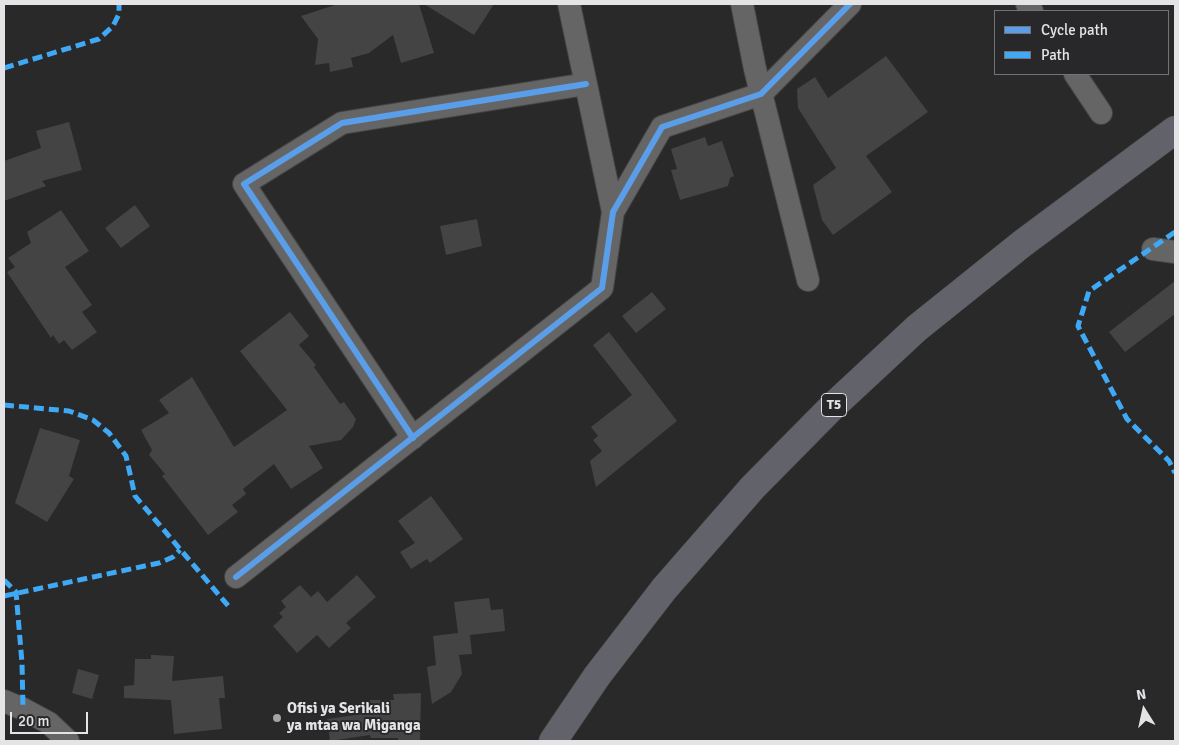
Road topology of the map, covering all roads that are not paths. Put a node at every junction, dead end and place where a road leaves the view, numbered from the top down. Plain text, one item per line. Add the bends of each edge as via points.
1 (569, 4) edge
2 (742, 4) edge
3 (850, 4) edge
4 (1076, 75) edge
5 (586, 84) junction
6 (761, 94) junction
7 (1101, 112) dead end
8 (1175, 130) edge
9 (613, 212) junction
10 (1153, 249) dead end
11 (1175, 252) edge
12 (808, 280) dead end
13 (412, 438) junction
14 (236, 577) dead end
15 (4, 702) edge
16 (68, 741) edge
17 (554, 741) edge

1 - 5 street
2 - 6 street
3 - 6 street
4 - 7 street
5 - 9 street
5 - 13 street via 342,123 244,184
6 - 9 street via 662,126
6 - 12 street
8 - 17 highway, T5 via 1023,243 917,328 832,407 753,487 664,589 597,676
9 - 13 street via 602,288
10 - 11 street
13 - 14 street
15 - 16 street via 49,723

